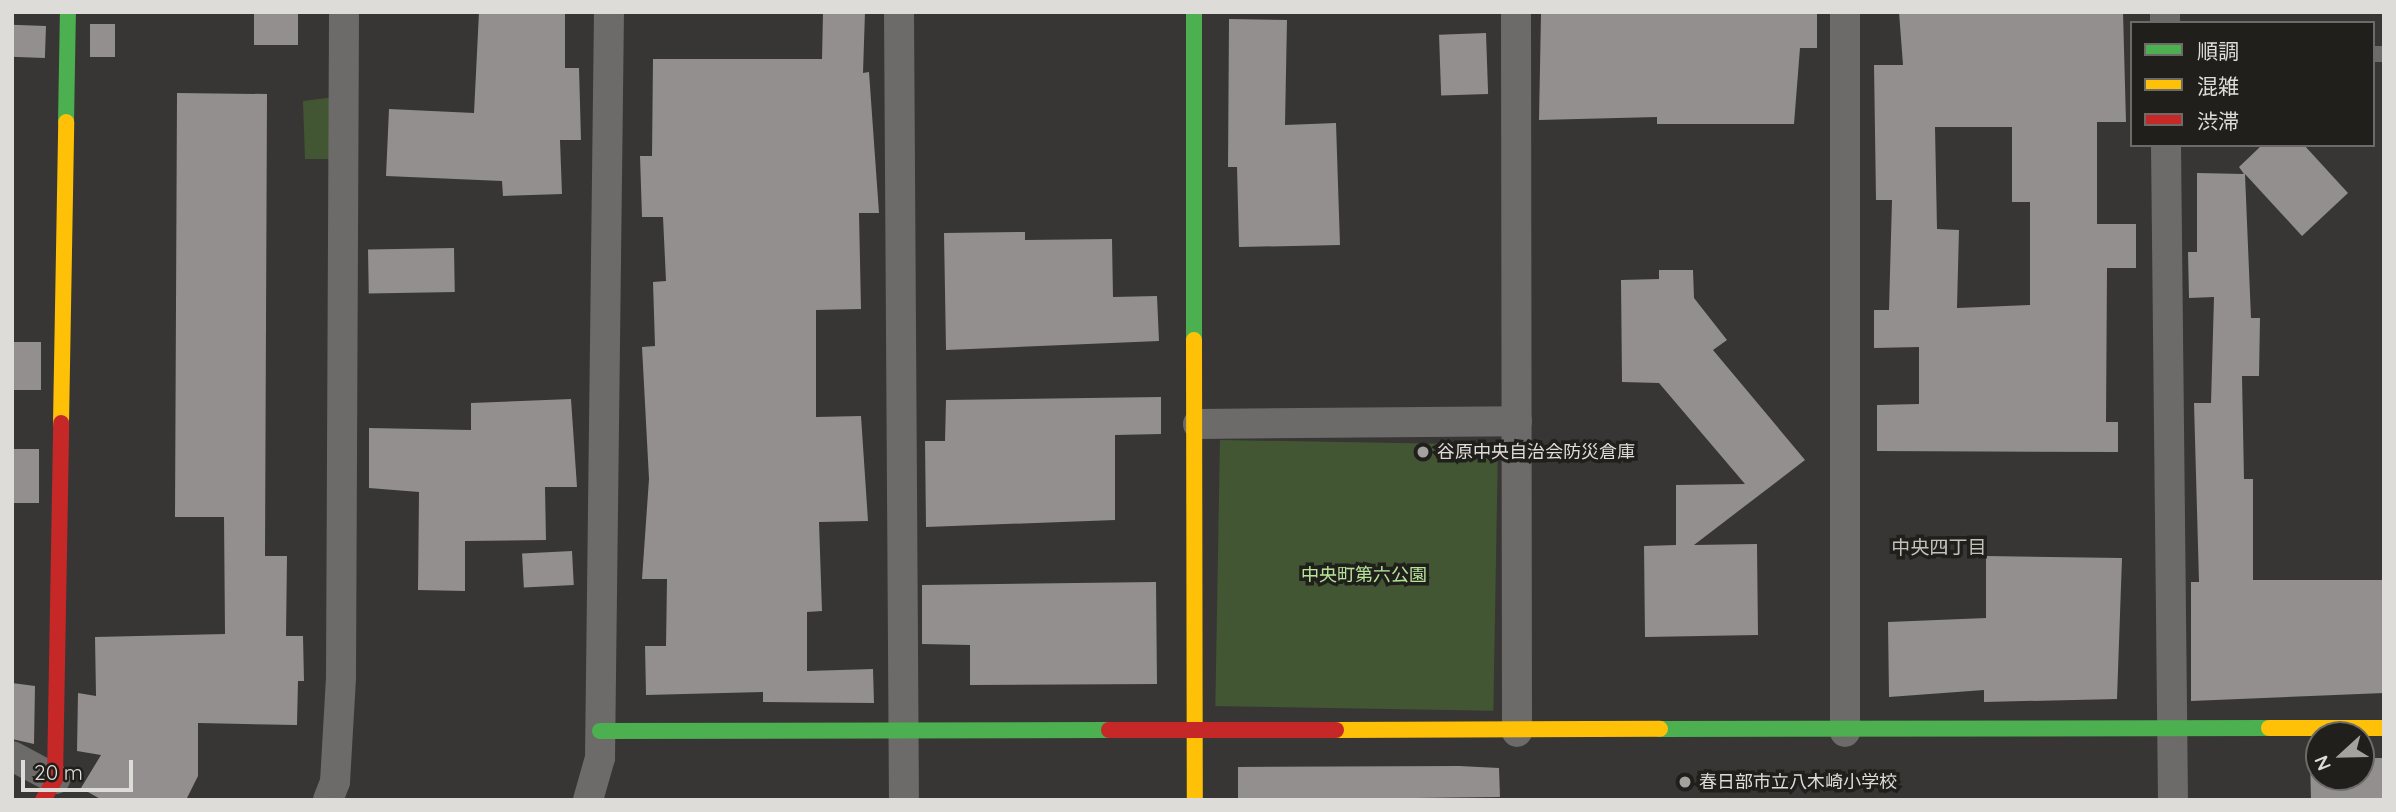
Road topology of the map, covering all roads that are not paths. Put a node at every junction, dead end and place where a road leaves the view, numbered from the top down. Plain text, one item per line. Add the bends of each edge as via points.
1 (68, 12) edge
2 (344, 12) edge
3 (609, 12) edge
4 (899, 12) edge
5 (1194, 12) edge
6 (1516, 12) edge
7 (1845, 12) edge
8 (2166, 147) edge
9 (1517, 421) junction
10 (1198, 424) junction
11 (2172, 726) junction
12 (2384, 728) edge
13 (600, 731) junction
14 (904, 731) junction
15 (1196, 732) junction
16 (1517, 732) junction
17 (1845, 733) junction
18 (12, 756) edge
19 (48, 792) edge
20 (328, 800) edge
21 (588, 800) edge
22 (904, 800) edge
23 (1195, 800) edge
24 (2173, 800) edge

1 - 19 street
2 - 20 street via 341,677 335,782
3 - 13 street
4 - 14 street
5 - 10 street
6 - 9 street
7 - 17 street
8 - 11 street
9 - 10 street
9 - 16 street
10 - 15 street
11 - 12 street
11 - 17 street
11 - 24 street
13 - 14 street
13 - 21 street
14 - 15 street
14 - 22 street
15 - 16 street
15 - 23 street
16 - 17 street
18 - 19 street

